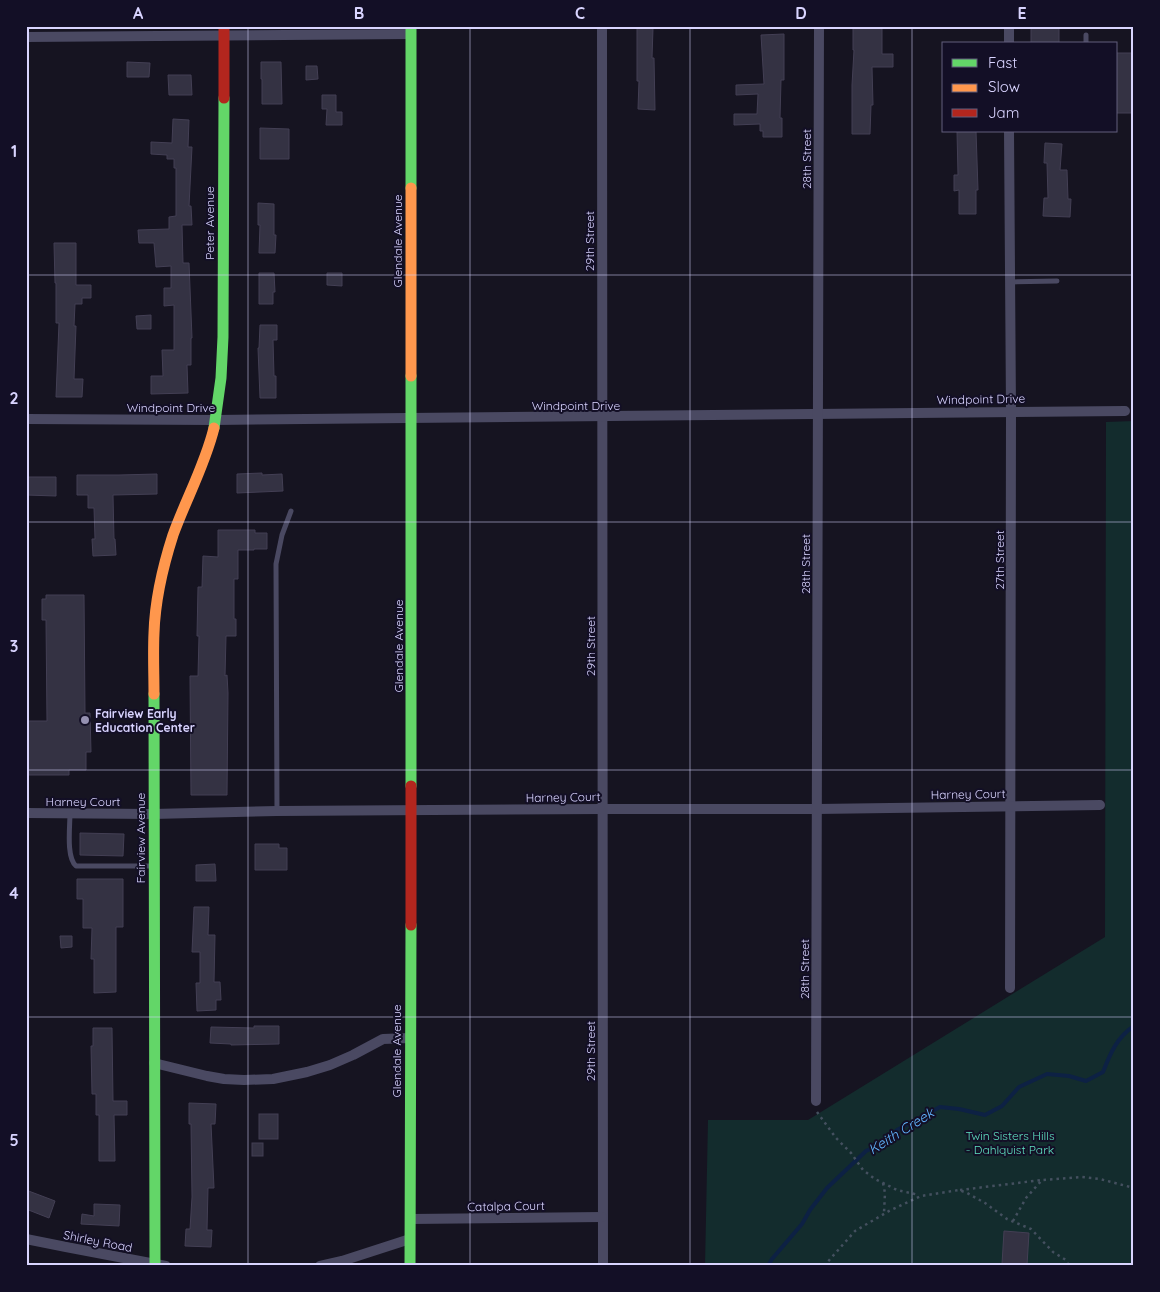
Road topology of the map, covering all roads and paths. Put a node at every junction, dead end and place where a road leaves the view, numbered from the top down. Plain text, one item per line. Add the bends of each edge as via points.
1 (602, 26) edge
2 (819, 26) edge
3 (1009, 26) edge
4 (411, 30) edge
5 (224, 31) edge
6 (1086, 35) dead end
7 (26, 36) edge
8 (1009, 42) edge
9 (1086, 42) edge
10 (1009, 132) edge
11 (1057, 281) dead end
12 (1010, 282) junction
13 (1125, 411) dead end
14 (1011, 412) junction
15 (818, 414) junction
16 (602, 417) junction
17 (411, 418) junction
18 (26, 419) edge
19 (216, 420) junction
20 (291, 511) dead end
21 (1100, 805) dead end
22 (1011, 806) junction
23 (603, 809) junction
24 (817, 809) junction
25 (277, 812) junction
26 (411, 812) junction
27 (26, 813) edge
28 (70, 813) junction
29 (153, 814) junction
30 (154, 866) junction
31 (1010, 988) dead end
32 (410, 1038) junction
33 (154, 1063) junction
34 (816, 1101) joint
35 (1042, 1180) junction
36 (883, 1183) junction
37 (1134, 1188) edge
38 (959, 1190) junction
39 (921, 1196) junction
40 (884, 1214) junction
41 (602, 1217) junction
42 (410, 1219) junction
43 (1013, 1222) junction
44 (26, 1238) edge
45 (410, 1239) junction
46 (158, 1265) edge
47 (320, 1266) edge
48 (410, 1266) edge
49 (603, 1266) edge
50 (824, 1266) edge
51 (1069, 1266) edge

1 - 16 street, 29th Street
2 - 15 street, 28th Street
3 - 8 street
4 - 5 street
4 - 17 street, Glendale Avenue
5 - 7 street
5 - 19 street, Peter Avenue via 222,348
6 - 9 lane
10 - 12 street, 27th Street
11 - 12 lane
12 - 14 street, 27th Street
13 - 14 street, Windpoint Drive
14 - 15 street, Windpoint Drive
14 - 22 street, 27th Street
15 - 16 street, Windpoint Drive
15 - 24 street, 28th Street
16 - 17 street, Windpoint Drive
16 - 23 street, 29th Street
17 - 19 street, Windpoint Drive
17 - 26 street, Glendale Avenue
18 - 19 street, Windpoint Drive
19 - 29 street, Fairview Avenue via 174,534 157,601
20 - 25 lane via 276,564
21 - 22 street, Harney Court
22 - 24 street, Harney Court
22 - 31 street, 27th Street
23 - 24 street, Harney Court
23 - 26 street, Harney Court
23 - 41 street, 29th Street
24 - 34 street, 28th Street
25 - 26 street, Harney Court
25 - 29 street, Harney Court
26 - 32 street, Glendale Avenue
27 - 28 street, Harney Court
28 - 29 street, Harney Court
28 - 30 lane via 70,854 76,866
29 - 30 street, Fairview Avenue
30 - 33 street, Fairview Avenue
32 - 33 street via 383,1039 325,1066 272,1079 224,1079
32 - 42 street, Glendale Avenue
33 - 46 street, Fairview Avenue
34 - 36 path via 816,1110 836,1138 852,1153 863,1170
35 - 37 path via 1082,1177
35 - 38 path
35 - 43 path via 1026,1198
36 - 39 path
36 - 40 path
38 - 39 path
38 - 43 path
39 - 40 path
40 - 50 path via 855,1231
41 - 42 street, Catalpa Court
41 - 49 street, 29th Street
42 - 45 street, Glendale Avenue
43 - 51 path via 1031,1229
44 - 46 street, Shirley Road
45 - 47 street
45 - 48 street, Glendale Avenue

